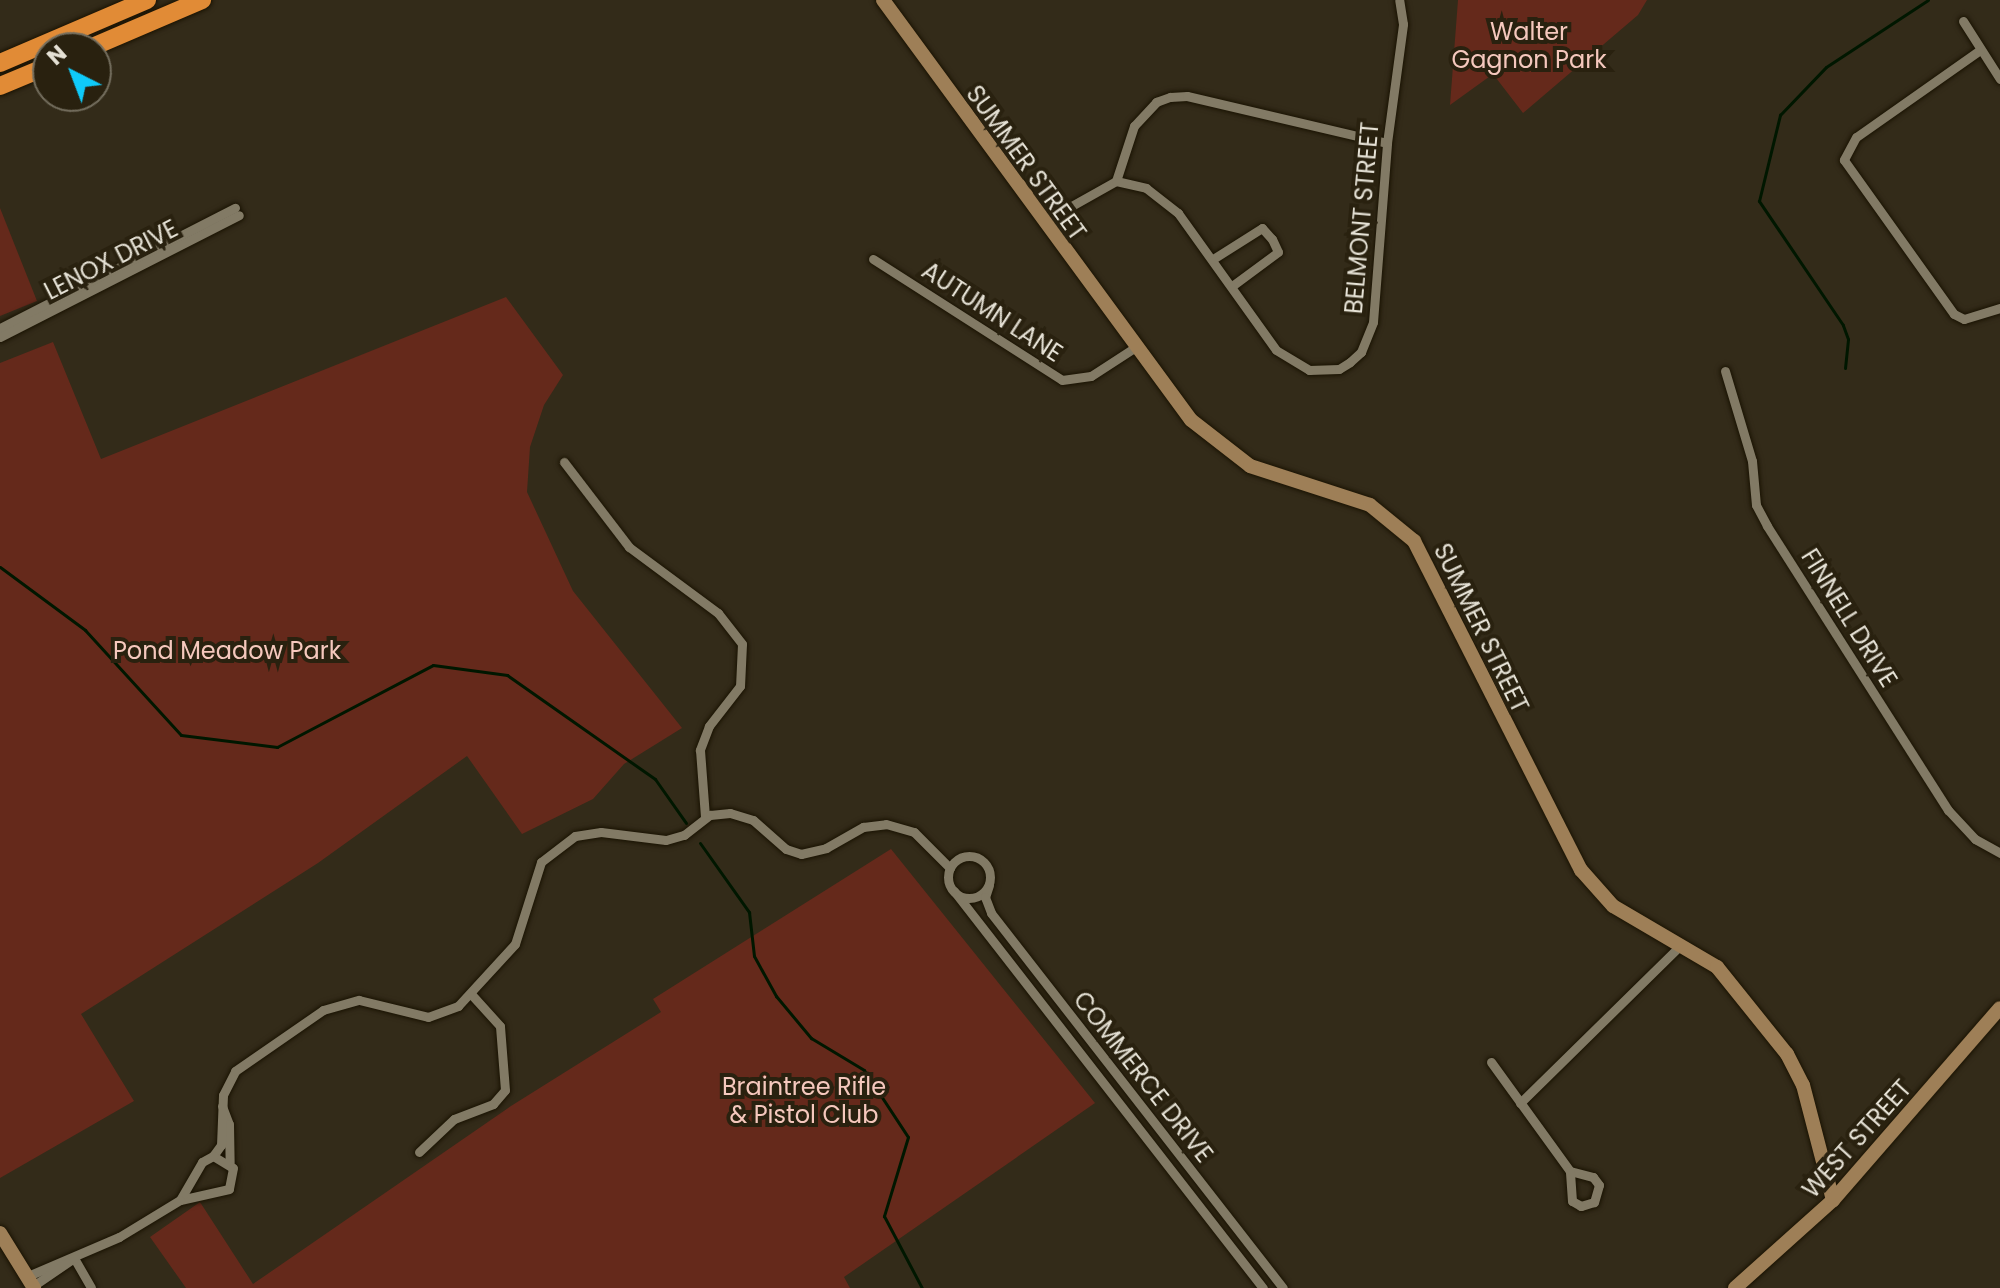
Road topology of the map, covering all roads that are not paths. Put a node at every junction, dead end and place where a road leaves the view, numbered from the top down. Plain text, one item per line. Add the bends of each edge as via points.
1 (147, 0) edge
2 (202, 0) edge
3 (883, 0) edge
4 (1399, 0) edge
5 (1963, 21) dead end
6 (112, 39) edge
7 (1980, 50) junction
8 (0, 63) edge
9 (32, 73) edge
10 (2000, 79) edge
11 (0, 86) edge
12 (1387, 143) junction
13 (1116, 181) junction
14 (1043, 222) junction
15 (873, 259) dead end
16 (1213, 259) junction
17 (1232, 286) junction
18 (2000, 308) edge
19 (0, 328) edge
20 (0, 337) edge
21 (1134, 348) junction
22 (1725, 371) dead end
23 (564, 462) dead end
24 (705, 817) junction
25 (2000, 853) edge
26 (950, 868) junction
27 (989, 885) junction
28 (954, 891) junction
29 (1682, 944) junction
30 (471, 994) junction
31 (2000, 1008) edge
32 (1491, 1062) dead end
33 (1520, 1103) junction
34 (222, 1106) junction
35 (419, 1152) dead end
36 (213, 1156) junction
37 (230, 1163) junction
38 (1570, 1171) dead end
39 (180, 1200) junction
40 (1833, 1200) junction
41 (0, 1233) edge
42 (74, 1258) junction
43 (32, 1283) edge
44 (91, 1288) edge
45 (1263, 1288) edge
46 (1283, 1288) edge
47 (1735, 1288) edge

1 - 8 highway
2 - 6 highway
3 - 14 street, SUMMER STREET
4 - 12 street, BELMONT STREET via 1403,32
5 - 7 street
7 - 10 street
7 - 18 street via 1856,137 1844,160 1954,314 1964,319
9 - 11 highway
12 - 13 street via 1187,96 1170,97 1156,102 1134,126
12 - 17 street, BELMONT STREET via 1373,322 1361,352 1339,369 1309,370 1292,363 1276,350
13 - 14 street
13 - 16 street, BELMONT STREET via 1146,188 1167,201
14 - 21 street, SUMMER STREET
15 - 21 street, AUTUMN LANE via 1062,380 1091,376
16 - 17 street, BELMONT STREET
16 - 17 street via 1262,228 1272,239 1278,252
19 - 20 street, LENOX DRIVE via 237,211
21 - 29 street, SUMMER STREET via 1191,420 1227,451 1271,475 1351,495 1402,528 1442,589 1505,726 1581,870 1613,906
22 - 25 street, FINNELL DRIVE via 1752,461 1756,505 1767,526 1948,810 1975,839
23 - 24 street via 629,547 718,613 742,644 740,686 706,732 700,750
24 - 26 street via 744,816 786,849 801,854 821,851 863,827 897,825 919,835
24 - 30 street via 672,839 593,832 558,845 536,872 515,944
26 - 27 street via 960,858 974,856 989,870
26 - 28 street
27 - 28 street via 973,898
27 - 46 street, COMMERCE DRIVE via 985,897 991,913
28 - 45 street, COMMERCE DRIVE
29 - 33 street
29 - 40 street, SUMMER STREET via 1734,985 1787,1054 1803,1085
30 - 34 street via 433,1017 363,1000 328,1007 237,1069
30 - 35 street via 500,1026 505,1090 493,1104 454,1119
31 - 40 street, WEST STREET
32 - 33 street
33 - 38 street
34 - 36 street via 221,1145
34 - 37 street via 229,1124
36 - 37 street
36 - 39 street via 202,1162
37 - 39 street via 234,1179 225,1192
39 - 42 street
40 - 47 street, WEST STREET
41 - 43 street
42 - 43 street
42 - 44 street

